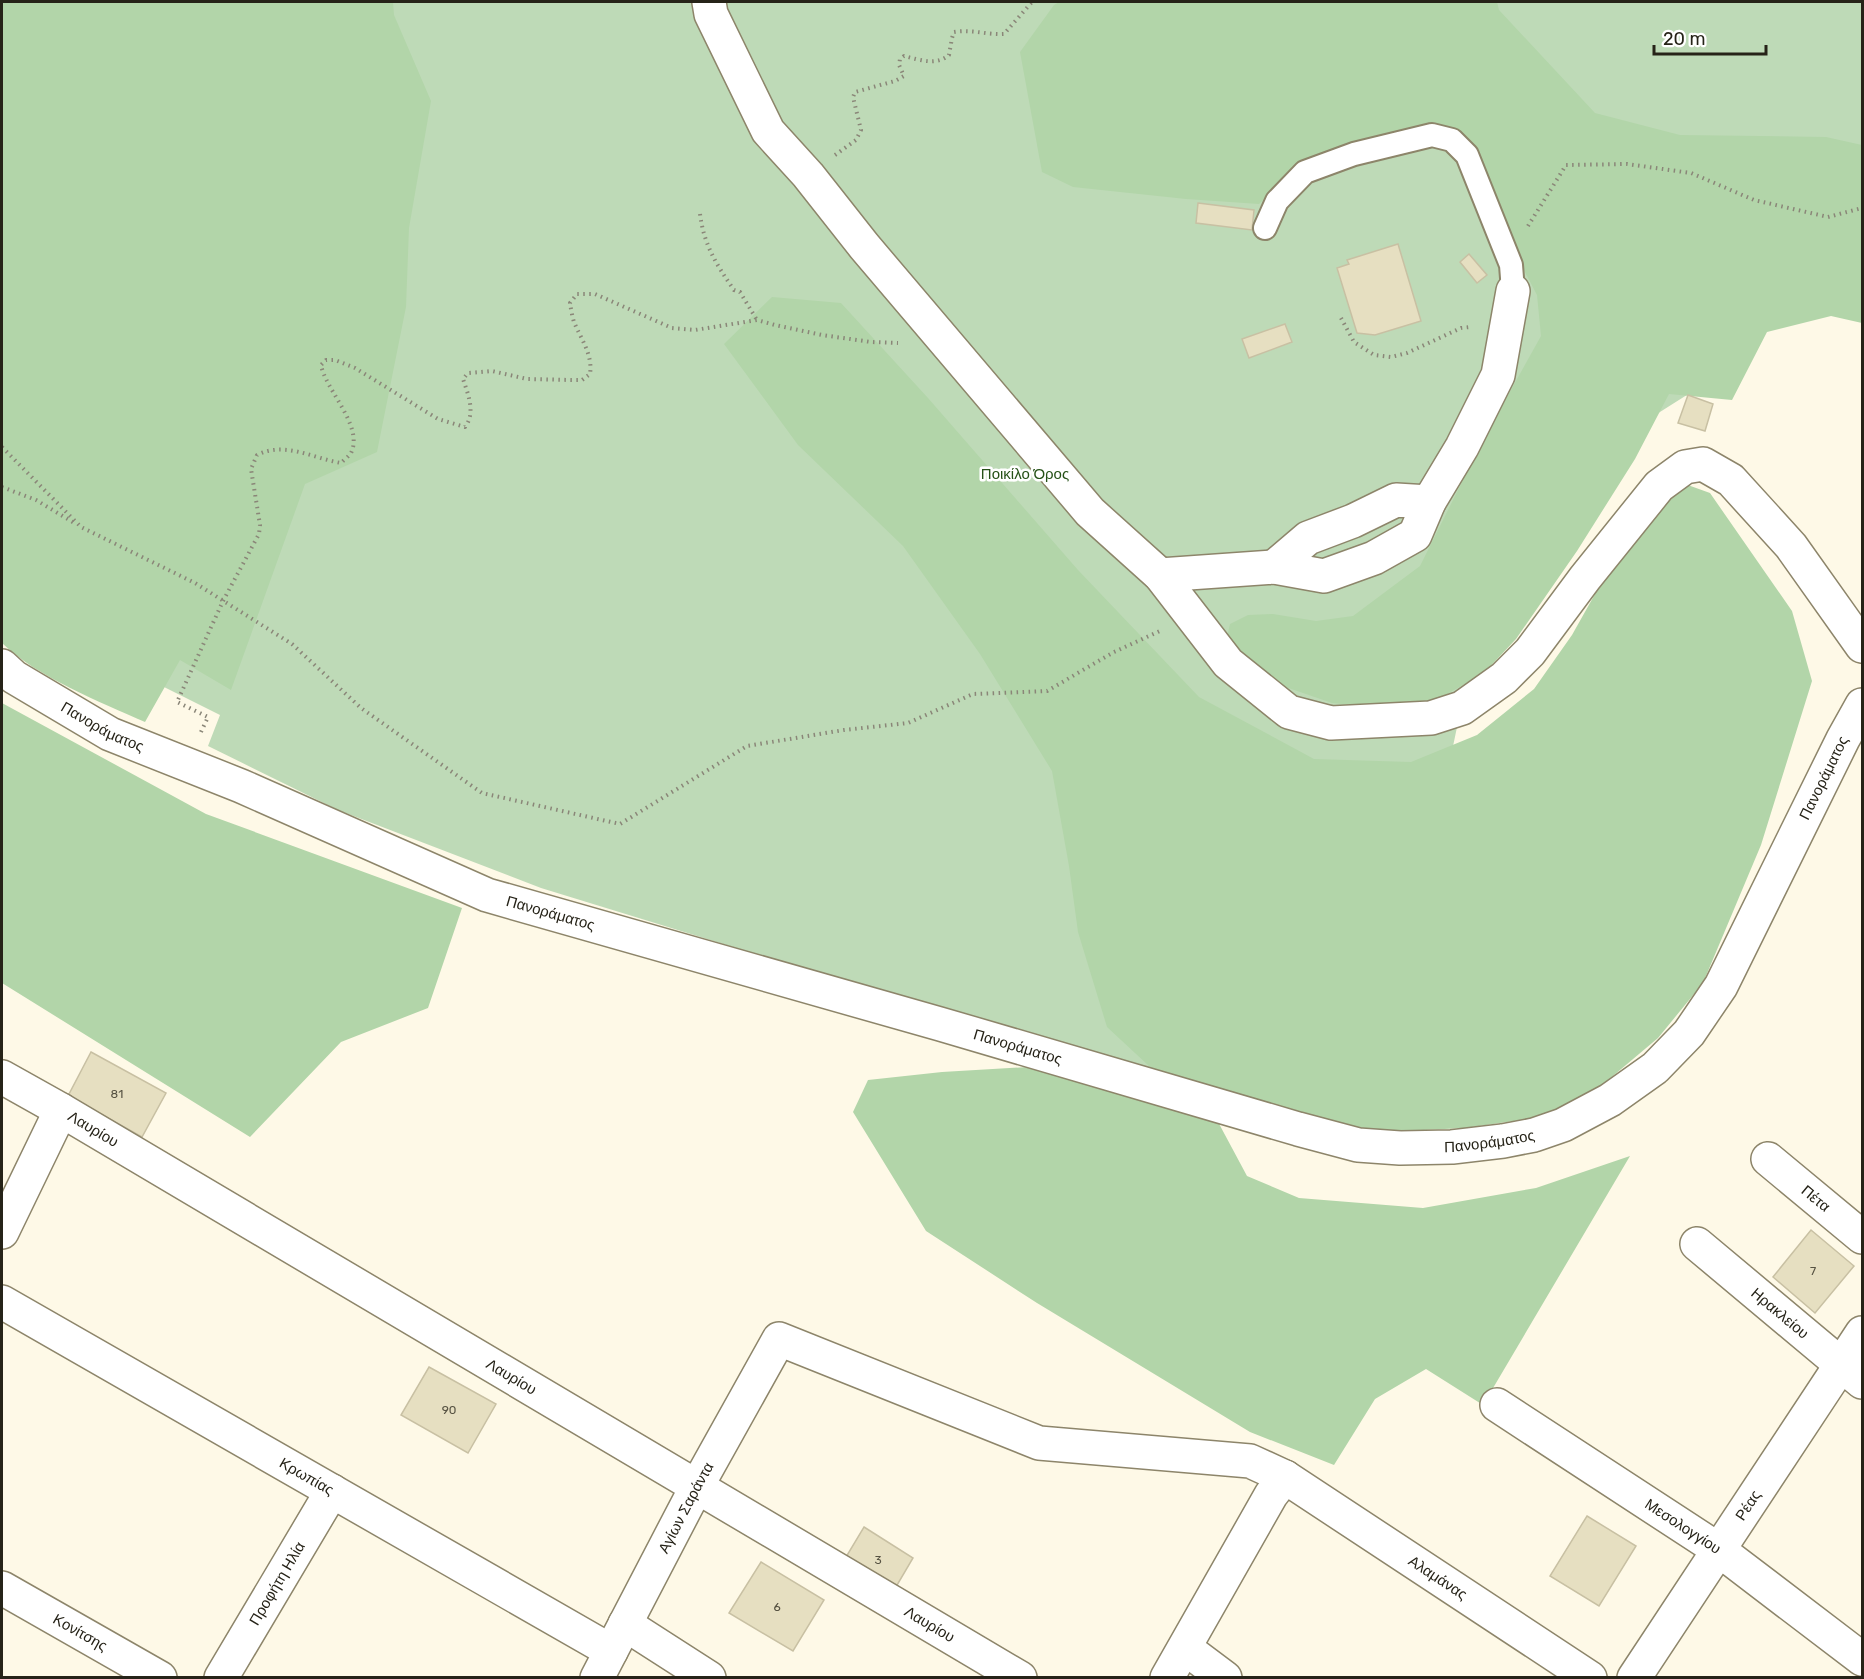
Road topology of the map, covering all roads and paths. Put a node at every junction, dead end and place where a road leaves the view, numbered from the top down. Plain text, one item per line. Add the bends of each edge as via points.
1 (709, 2) edge
2 (1032, 2) edge
3 (808, 175) junction
4 (1863, 208) edge
5 (700, 213) dead end
6 (1265, 228) dead end
7 (1512, 278) junction
8 (1341, 318) dead end
9 (757, 320) junction
10 (1506, 332) junction
11 (947, 344) junction
12 (2, 447) edge
13 (2, 487) edge
14 (81, 527) junction
15 (1160, 575) junction
16 (223, 601) junction
17 (1191, 617) junction
18 (1863, 646) edge
19 (2, 666) edge
20 (1863, 705) edge
21 (187, 764) junction
22 (2, 1077) edge
23 (61, 1110) junction
24 (1768, 1159) dead end
25 (2, 1232) edge
26 (1863, 1237) edge
27 (1697, 1244) dead end
28 (2, 1302) edge
29 (1863, 1333) edge
30 (779, 1339) joint
31 (1852, 1373) edge
32 (1497, 1405) dead end
33 (1285, 1477) junction
34 (697, 1486) junction
35 (332, 1491) junction
36 (1719, 1550) junction
37 (2, 1588) edge
38 (1185, 1648) junction
39 (611, 1651) edge
40 (1863, 1659) edge
41 (160, 1677) edge
42 (221, 1677) edge
43 (710, 1677) edge
44 (1020, 1677) edge
45 (1167, 1677) edge
46 (1226, 1677) edge
47 (1590, 1677) edge
48 (1634, 1677) edge

1 - 3 street via 711,14 768,131
2 - 3 path via 1004,34 954,32 949,55 942,61 926,62 904,56 899,65 904,76 855,92 861,130 856,140
3 - 11 street
4 - 7 path via 1828,217 1754,200 1691,172 1627,165 1566,165 1530,222
5 - 9 path via 710,253
6 - 7 lane via 1277,201 1305,172 1354,154 1432,135 1452,140 1467,155
7 - 10 street
8 - 10 path via 1354,342 1374,355 1391,357 1461,328 1477,326
9 - 11 path via 871,342
9 - 16 path via 695,330 672,328 595,294 577,294 570,303 586,348 590,374 582,380 571,380 527,379 492,371 468,373 463,379 471,420 465,427 438,419 355,368 326,360 321,365 323,375 352,426 351,454 341,463 289,449 268,449 257,454 251,469 259,534
10 - 15 street via 1498,375 1415,535 1374,558 1324,576 1274,567
11 - 15 street via 1090,512
12 - 14 path
13 - 14 path via 36,500
14 - 16 path via 195,583
15 - 17 street
16 - 17 path via 292,644 361,708 482,793 621,824 747,746 908,723 973,694 1047,691 1114,652
16 - 21 path via 177,702 208,717
17 - 18 street via 1228,663 1289,712 1331,723 1431,718 1462,708 1504,678 1530,652 1659,486 1685,467 1703,464 1731,480 1791,546
19 - 21 street, Πανοράματος via 110,735
20 - 21 street, Πανοράματος via 1721,986 1689,1033 1655,1068 1610,1100 1563,1125 1524,1137 1452,1147 1358,1145 1298,1130 487,895
22 - 23 street, Λαυρίου
23 - 25 street
23 - 34 street, Λαυρίου
24 - 26 street, Πέτα
27 - 31 street, Ηρακλείου
28 - 35 street, Κρωπίας
29 - 31 street, Ρέας
30 - 33 street, Αλαμάνας via 1039,1443 1250,1461
30 - 34 street, Αγίων Σαράντα
31 - 36 street, Ρέας
32 - 36 street, Μεσολογγίου
33 - 38 street
33 - 47 street, Αλαμάνας
34 - 39 street, Αγίων Σαράντα
34 - 44 street, Λαυρίου
35 - 39 street, Κρωπίας
35 - 42 street, Προφήτη Ηλία
36 - 40 street, Μεσολογγίου
36 - 48 street, Ρέας
37 - 41 street, Κονίτσης
38 - 45 street
38 - 46 street
39 - 43 street, Κρωπίας

